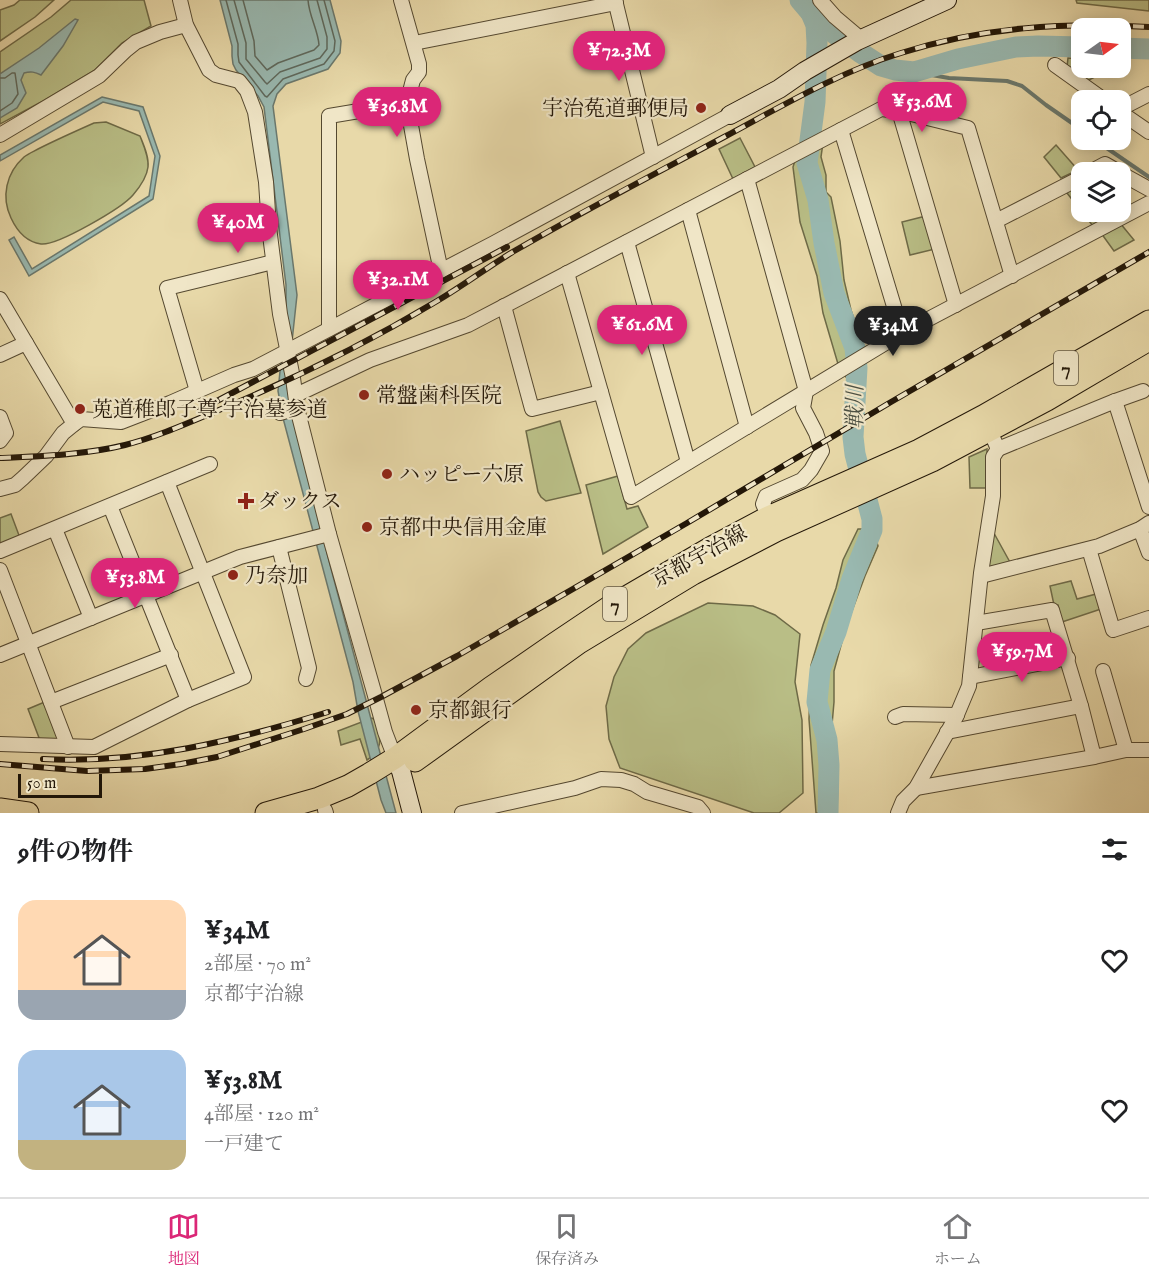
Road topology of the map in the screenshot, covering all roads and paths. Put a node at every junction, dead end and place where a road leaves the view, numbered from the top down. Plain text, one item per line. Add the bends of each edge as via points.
1 (180, 0) edge
2 (401, 0) edge
3 (557, 0) edge
4 (820, 0) edge
5 (947, 0) edge
6 (615, 1) edge
7 (560, 14) junction
8 (186, 25) junction
9 (414, 43) junction
10 (854, 43) junction
11 (1055, 65) dead end
12 (1090, 90) edge
13 (1149, 93) edge
14 (407, 103) junction
15 (1131, 104) edge
16 (899, 111) junction
17 (730, 115) joint
18 (1131, 119) edge
19 (840, 130) junction
20 (1149, 132) edge
21 (0, 135) edge
22 (653, 157) junction
23 (747, 179) junction
24 (1131, 179) edge
25 (1071, 183) edge
26 (1149, 189) edge
27 (1149, 203) edge
28 (688, 210) junction
29 (996, 221) junction
30 (627, 242) junction
31 (273, 262) junction
32 (441, 271) junction
33 (567, 273) junction
34 (1012, 276) junction
35 (0, 299) edge
36 (956, 305) junction
37 (504, 306) junction
38 (1149, 321) edge
39 (329, 329) junction
40 (902, 333) junction
41 (1149, 340) edge
42 (26, 343) junction
43 (288, 351) junction
44 (0, 355) edge
45 (197, 391) junction
46 (806, 391) junction
47 (601, 392) junction
48 (1143, 392) dead end
49 (1114, 401) junction
50 (290, 407) junction
51 (0, 417) edge
52 (987, 423) junction
53 (74, 424) junction
54 (747, 427) junction
55 (0, 441) edge
56 (998, 449) junction
57 (688, 462) junction
58 (210, 464) dead end
59 (167, 482) junction
60 (0, 489) edge
61 (110, 506) junction
62 (1146, 516) edge
63 (772, 524) junction
64 (55, 529) junction
65 (323, 535) junction
66 (279, 547) junction
67 (1089, 549) junction
68 (0, 551) edge
69 (1149, 553) edge
70 (0, 570) edge
71 (203, 572) junction
72 (981, 576) junction
73 (147, 595) junction
74 (91, 618) junction
75 (1149, 618) edge
76 (976, 624) junction
77 (28, 644) junction
78 (0, 655) edge
79 (171, 655) junction
80 (1068, 658) junction
81 (1103, 672) dead end
82 (970, 677) junction
83 (306, 679) dead end
84 (188, 700) junction
85 (51, 702) junction
86 (1082, 706) junction
87 (957, 715) junction
88 (895, 717) dead end
89 (947, 732) junction
90 (0, 744) edge
91 (68, 747) junction
92 (1126, 750) junction
93 (1149, 750) edge
94 (1094, 757) junction
95 (394, 767) junction
96 (371, 781) junction
97 (916, 788) junction
98 (0, 810) edge
99 (323, 812) edge
100 (28, 813) edge
101 (266, 813) edge
102 (412, 813) edge
103 (462, 813) edge
104 (703, 813) edge
105 (898, 813) edge

1 - 8 street
2 - 9 street
3 - 7 street
4 - 10 street
5 - 10 street
6 - 7 street
6 - 22 street
7 - 9 street
8 - 21 street via 136,42 99,76
8 - 31 street via 209,70 239,81 255,112
9 - 14 street via 419,72
10 - 17 street
11 - 12 street
13 - 15 street
14 - 32 street
14 - 39 street via 329,116
16 - 19 street via 881,109
16 - 29 street via 968,128
16 - 36 street
17 - 22 street
18 - 20 street
19 - 23 street
19 - 40 street
22 - 32 street
23 - 28 street
23 - 46 street
24 - 26 street
25 - 29 street
27 - 34 street
28 - 30 street
28 - 54 street
29 - 34 street
30 - 33 street
30 - 57 street
31 - 43 street
31 - 45 street via 167,288
32 - 39 street
33 - 37 street
33 - 47 street
34 - 36 street
35 - 42 street
36 - 40 street
37 - 47 street via 532,409
37 - 50 street via 468,325 370,360
38 - 52 main road, 京都宇治線 / 7
39 - 43 street
40 - 46 street
41 - 52 main road, 京都宇治線 / 7 via 1047,400
42 - 44 street
42 - 53 street
43 - 45 street
43 - 50 street
45 - 53 street via 121,422 81,419
46 - 54 street
46 - 63 street via 802,408 822,451 802,480 766,496 763,504
47 - 57 street via 631,497
48 - 49 street
49 - 56 street
49 - 62 street
50 - 65 street
51 - 55 street via 6,433
52 - 56 street
52 - 63 main road, 京都宇治線 / 7 via 909,455 865,483
53 - 60 street via 23,478
54 - 57 street
56 - 72 street via 993,457 993,496
58 - 59 street
59 - 61 street
59 - 71 street
61 - 64 street
61 - 73 street
62 - 67 street
62 - 69 street
63 - 95 main road, 京都宇治線 / 7 via 710,548 609,608 490,688
64 - 68 street
64 - 74 street
65 - 66 street
65 - 95 street
66 - 71 street
66 - 83 street via 309,668
67 - 72 street
67 - 75 street via 1113,630
70 - 77 street
71 - 73 street
71 - 84 street via 244,677
72 - 76 street
73 - 74 street
73 - 79 street
74 - 77 street
76 - 80 street via 1052,610
76 - 82 street
77 - 78 street
77 - 85 street
79 - 84 street
79 - 85 street
80 - 82 street
80 - 86 street
81 - 92 street
82 - 87 street
84 - 91 street via 94,747
85 - 91 street
86 - 89 street
86 - 94 street
87 - 88 street
87 - 89 street
89 - 97 street
90 - 91 street
92 - 93 street
92 - 94 street
94 - 97 street
95 - 96 main road, 京都宇治線 / 7
95 - 102 street
96 - 99 main road, 京都宇治線 / 7 via 355,798
96 - 101 main road, 京都宇治線 / 7
97 - 105 street
98 - 100 main road
103 - 104 street via 601,780 621,780 646,792 698,807

